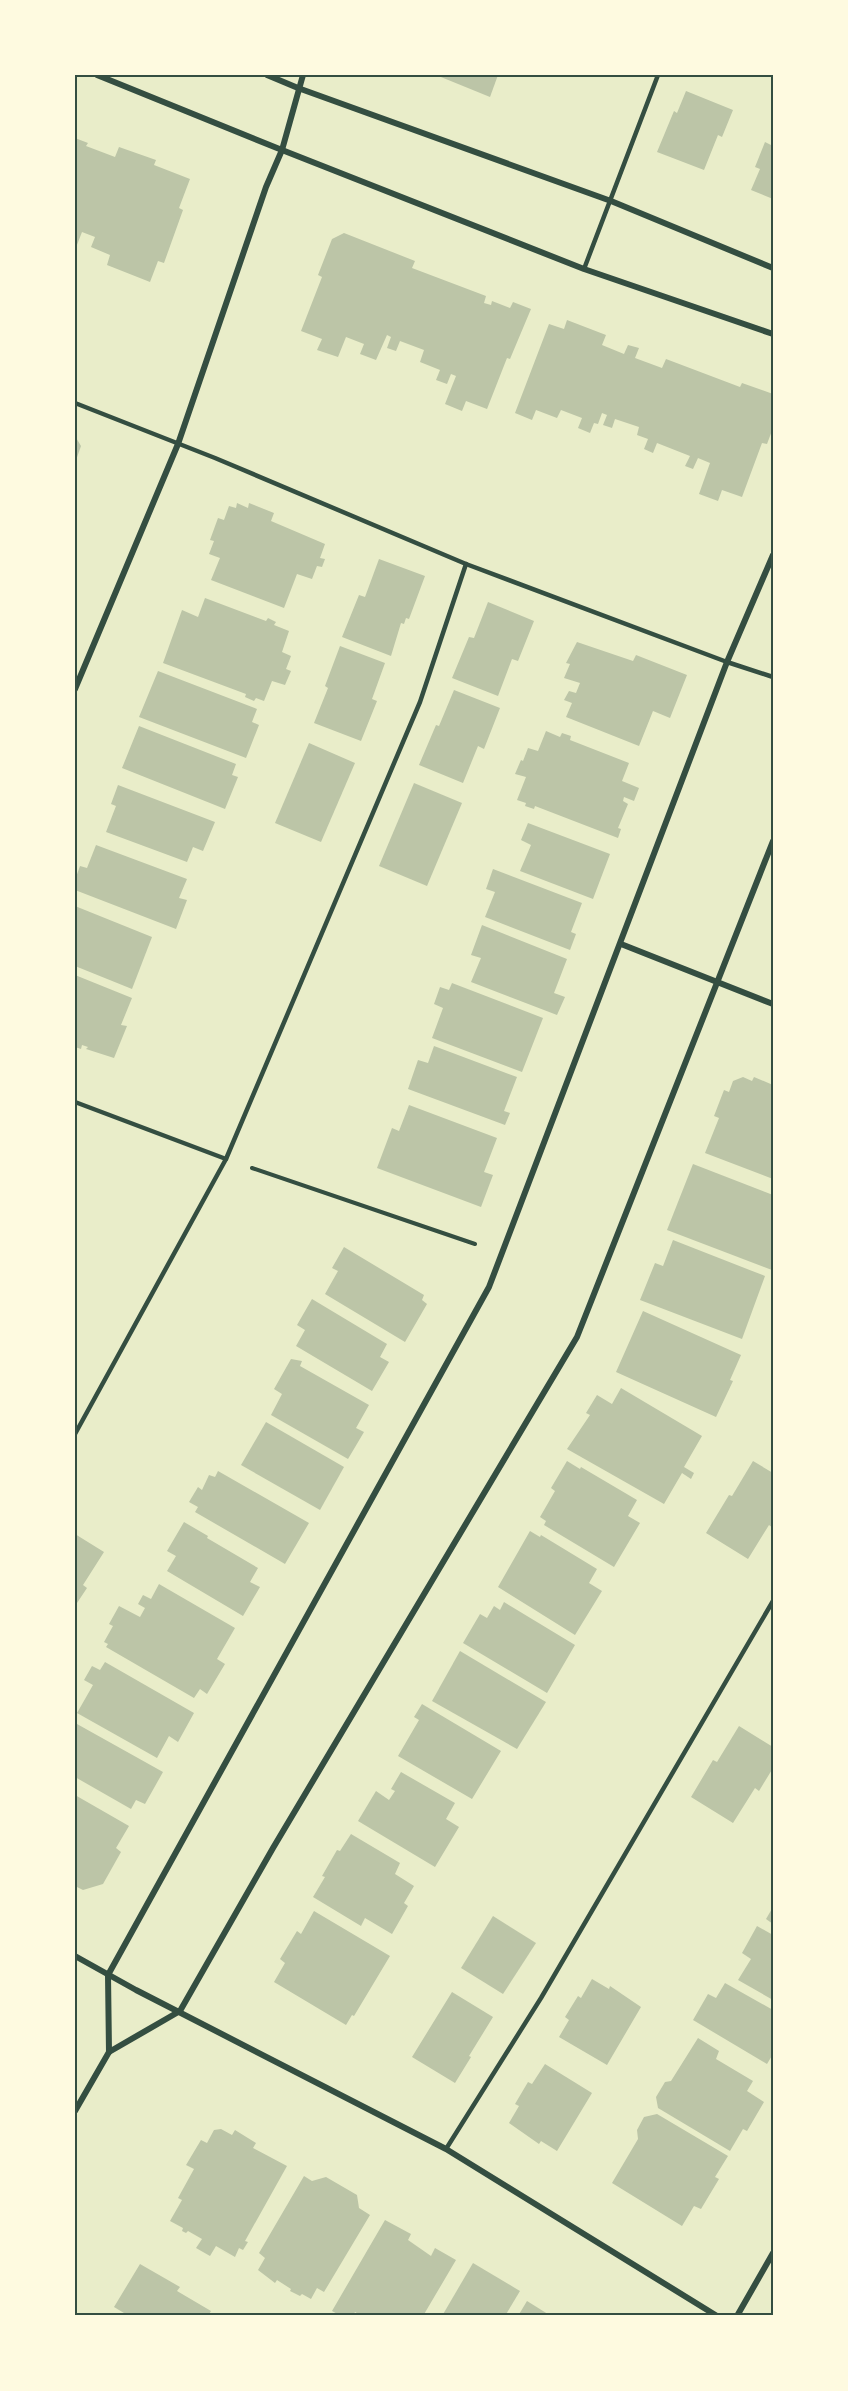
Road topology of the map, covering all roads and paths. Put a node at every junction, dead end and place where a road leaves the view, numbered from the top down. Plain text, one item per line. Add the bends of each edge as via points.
1 (97, 75) edge
2 (267, 75) edge
3 (303, 75) edge
4 (658, 75) edge
5 (298, 88) junction
6 (282, 150) junction
7 (611, 201) junction
8 (584, 268) junction
9 (773, 268) edge
10 (773, 334) edge
11 (75, 404) edge
12 (178, 444) junction
13 (773, 555) edge
14 (466, 564) junction
15 (727, 662) junction
16 (773, 677) edge
17 (75, 689) edge
18 (773, 841) edge
19 (621, 944) junction
20 (718, 982) junction
21 (773, 1004) edge
22 (75, 1102) edge
23 (226, 1159) junction
24 (484, 1247) dead end
25 (75, 1434) edge
26 (773, 1601) edge
27 (75, 1956) edge
28 (108, 1975) junction
29 (180, 2011) junction
30 (109, 2052) junction
31 (75, 2111) edge
32 (446, 2149) junction
33 (773, 2253) edge
34 (717, 2316) edge
35 (737, 2316) edge

1 - 6 street
2 - 5 street
3 - 5 street
4 - 7 lane
5 - 6 street
5 - 7 street
6 - 8 street
6 - 12 street
7 - 8 lane
7 - 9 street
8 - 10 street
11 - 12 lane
12 - 14 lane
12 - 17 street
13 - 15 street
14 - 15 lane
14 - 23 lane via 420,702
15 - 16 lane
15 - 19 street
18 - 20 street
19 - 20 street
19 - 28 street via 489,1287
20 - 21 street
20 - 29 street via 577,1336
22 - 23 lane
23 - 24 path
23 - 25 lane
26 - 32 lane via 541,1998
27 - 28 street
28 - 29 street
28 - 30 street
29 - 30 street
29 - 32 street
30 - 31 street
32 - 34 street
33 - 35 street

